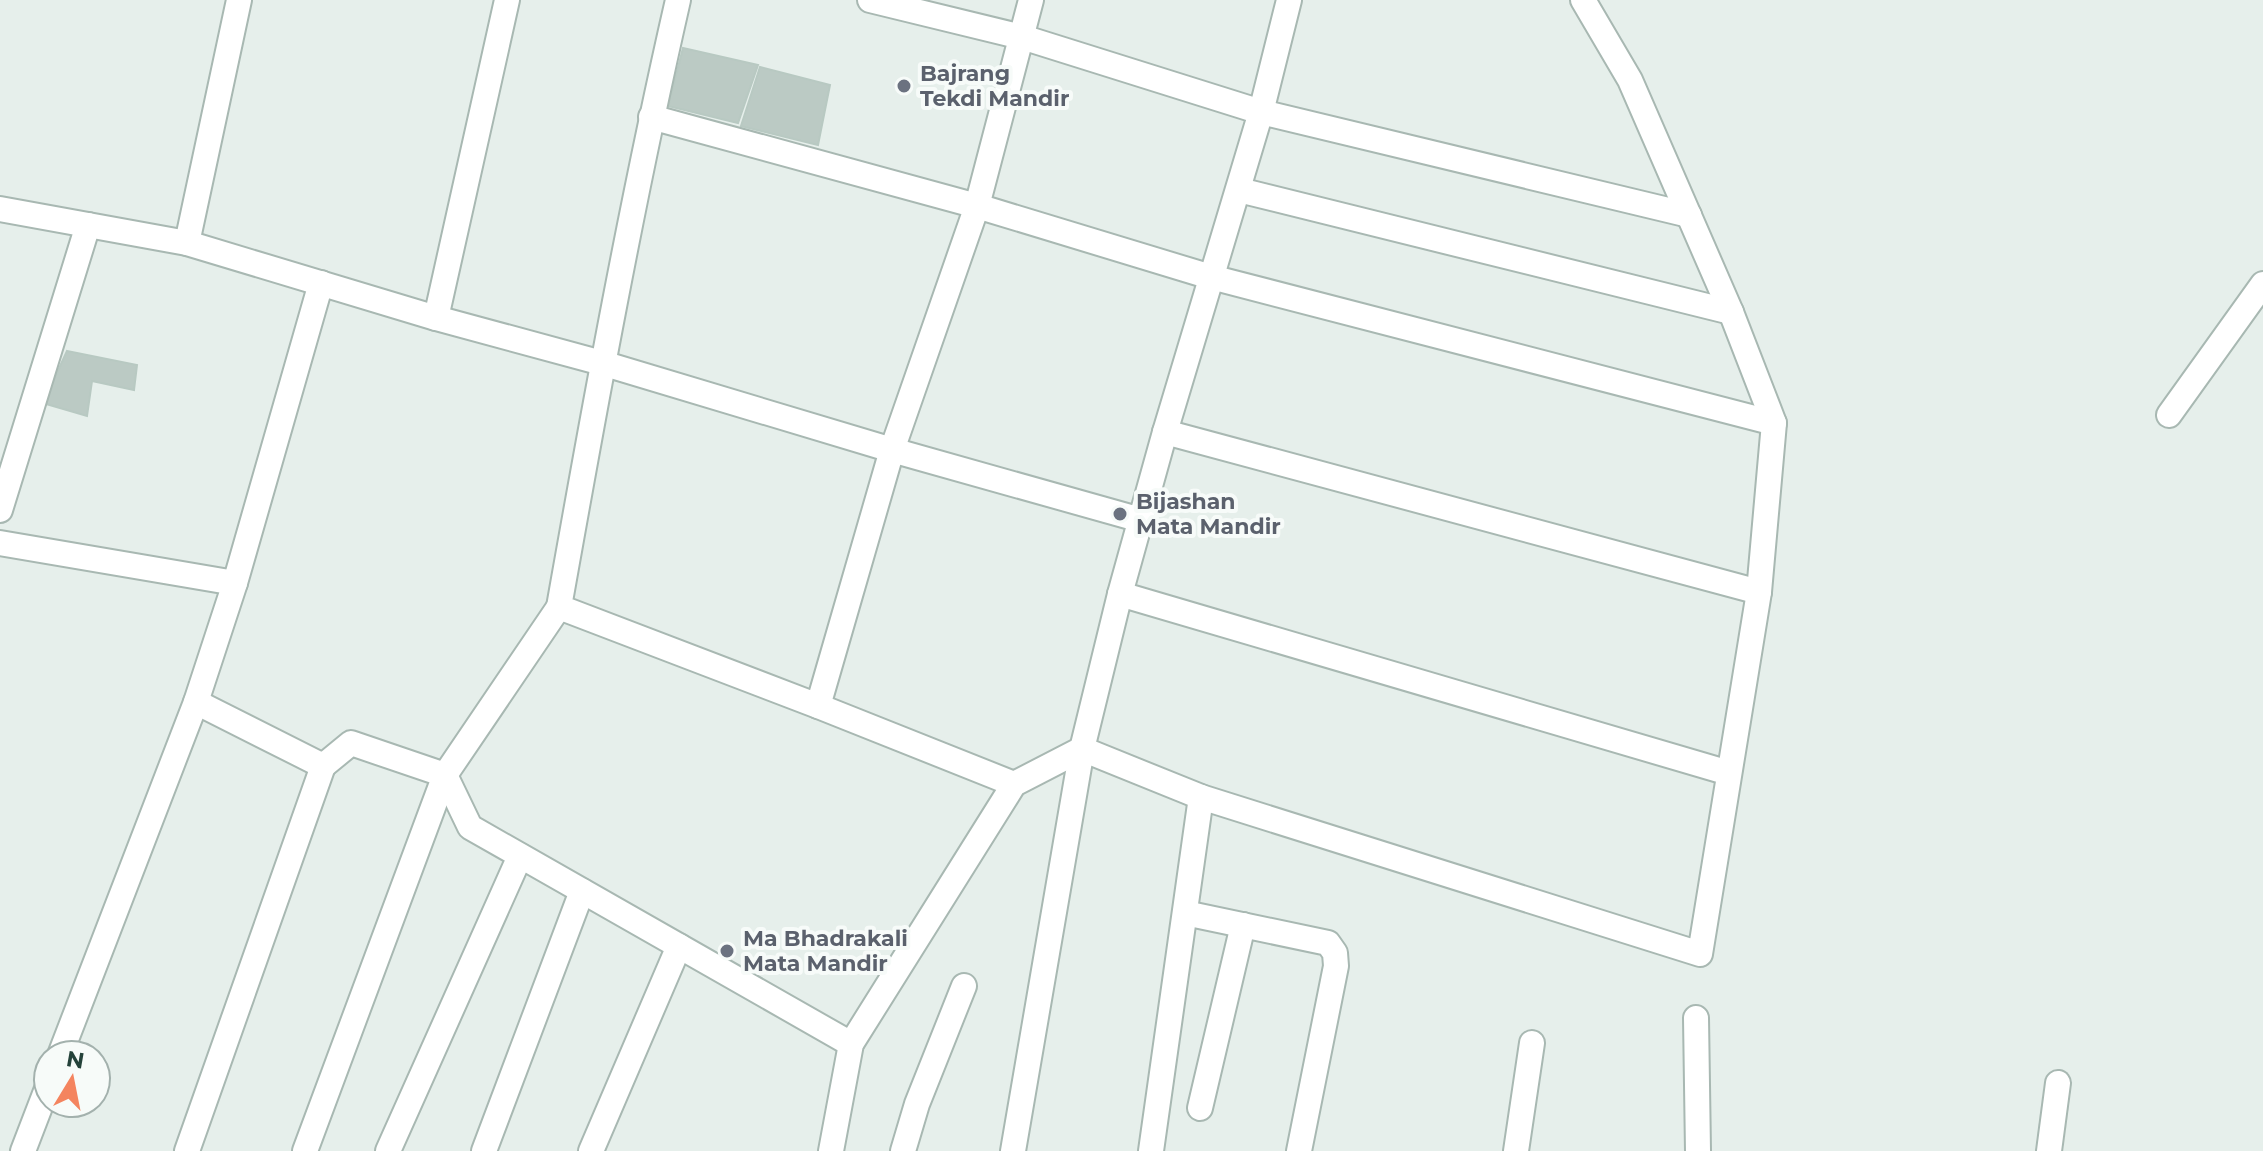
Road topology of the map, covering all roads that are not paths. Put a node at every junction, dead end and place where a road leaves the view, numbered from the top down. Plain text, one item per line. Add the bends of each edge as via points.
1 (239, 0) edge
2 (507, 0) edge
3 (678, 0) edge
4 (870, 0) edge
5 (1031, 0) edge
6 (1289, 0) edge
7 (1583, 0) edge
8 (1022, 37) junction
9 (1261, 112) junction
10 (651, 117) junction
11 (1239, 190) junction
12 (977, 206) junction
13 (0, 209) edge
14 (1689, 215) junction
15 (88, 225) junction
16 (187, 243) junction
17 (1211, 277) junction
18 (321, 283) junction
19 (2263, 284) edge
20 (1731, 312) junction
21 (436, 318) junction
22 (602, 363) junction
23 (2169, 415) dead end
24 (1774, 423) junction
25 (1165, 432) junction
26 (892, 450) junction
27 (0, 510) edge
28 (1141, 520) junction
29 (0, 543) edge
30 (235, 583) junction
31 (1759, 592) junction
32 (1120, 594) junction
33 (559, 607) junction
34 (196, 702) junction
35 (818, 706) junction
36 (1082, 749) junction
37 (323, 766) junction
38 (1729, 773) junction
39 (445, 775) junction
40 (1014, 784) junction
41 (1201, 797) junction
42 (520, 856) junction
43 (582, 891) junction
44 (1185, 913) junction
45 (1243, 925) junction
46 (679, 946) junction
47 (964, 986) dead end
48 (1696, 1018) dead end
49 (66, 1039) edge
50 (1532, 1043) dead end
51 (851, 1044) junction
52 (2058, 1083) dead end
53 (1200, 1108) dead end
54 (35, 1119) edge
55 (23, 1151) edge
56 (187, 1151) edge
57 (305, 1151) edge
58 (388, 1151) edge
59 (484, 1151) edge
60 (591, 1151) edge
61 (831, 1151) edge
62 (903, 1151) edge
63 (1013, 1151) edge
64 (1151, 1151) edge
65 (1299, 1151) edge
66 (1516, 1151) edge
67 (1698, 1151) edge
68 (2049, 1151) edge

1 - 16 street
2 - 21 street
3 - 10 street
4 - 8 street
5 - 8 street
6 - 9 street
7 - 14 street via 1630,80
8 - 9 street
8 - 12 street
9 - 11 street
9 - 14 street
10 - 12 street
10 - 22 street
11 - 17 street
11 - 20 street
12 - 17 street
12 - 26 street
13 - 15 street
14 - 20 street
15 - 16 street
15 - 27 street
16 - 18 street
17 - 24 street
17 - 25 street
18 - 21 street
18 - 30 street
19 - 23 street
20 - 24 street
21 - 22 street
22 - 26 street
22 - 33 street
24 - 31 street
25 - 28 street
25 - 31 street
26 - 28 street
26 - 35 street
28 - 32 street
29 - 30 street
30 - 34 street
31 - 38 street
32 - 36 street
32 - 38 street
33 - 35 street
33 - 39 street
34 - 37 street
34 - 49 street
35 - 40 street
36 - 40 street
36 - 41 street
36 - 63 street
37 - 39 street via 351,743
37 - 56 street
38 - 41 street via 1700,954
39 - 42 street via 470,827
39 - 57 street
40 - 51 street
41 - 44 street
42 - 43 street
42 - 58 street
43 - 46 street
43 - 59 street
44 - 45 street
44 - 64 street
45 - 53 street
45 - 65 street via 1328,943 1335,953
46 - 51 street
46 - 60 street
47 - 62 street
48 - 67 street
50 - 66 street
51 - 61 street
52 - 68 street
54 - 55 street

